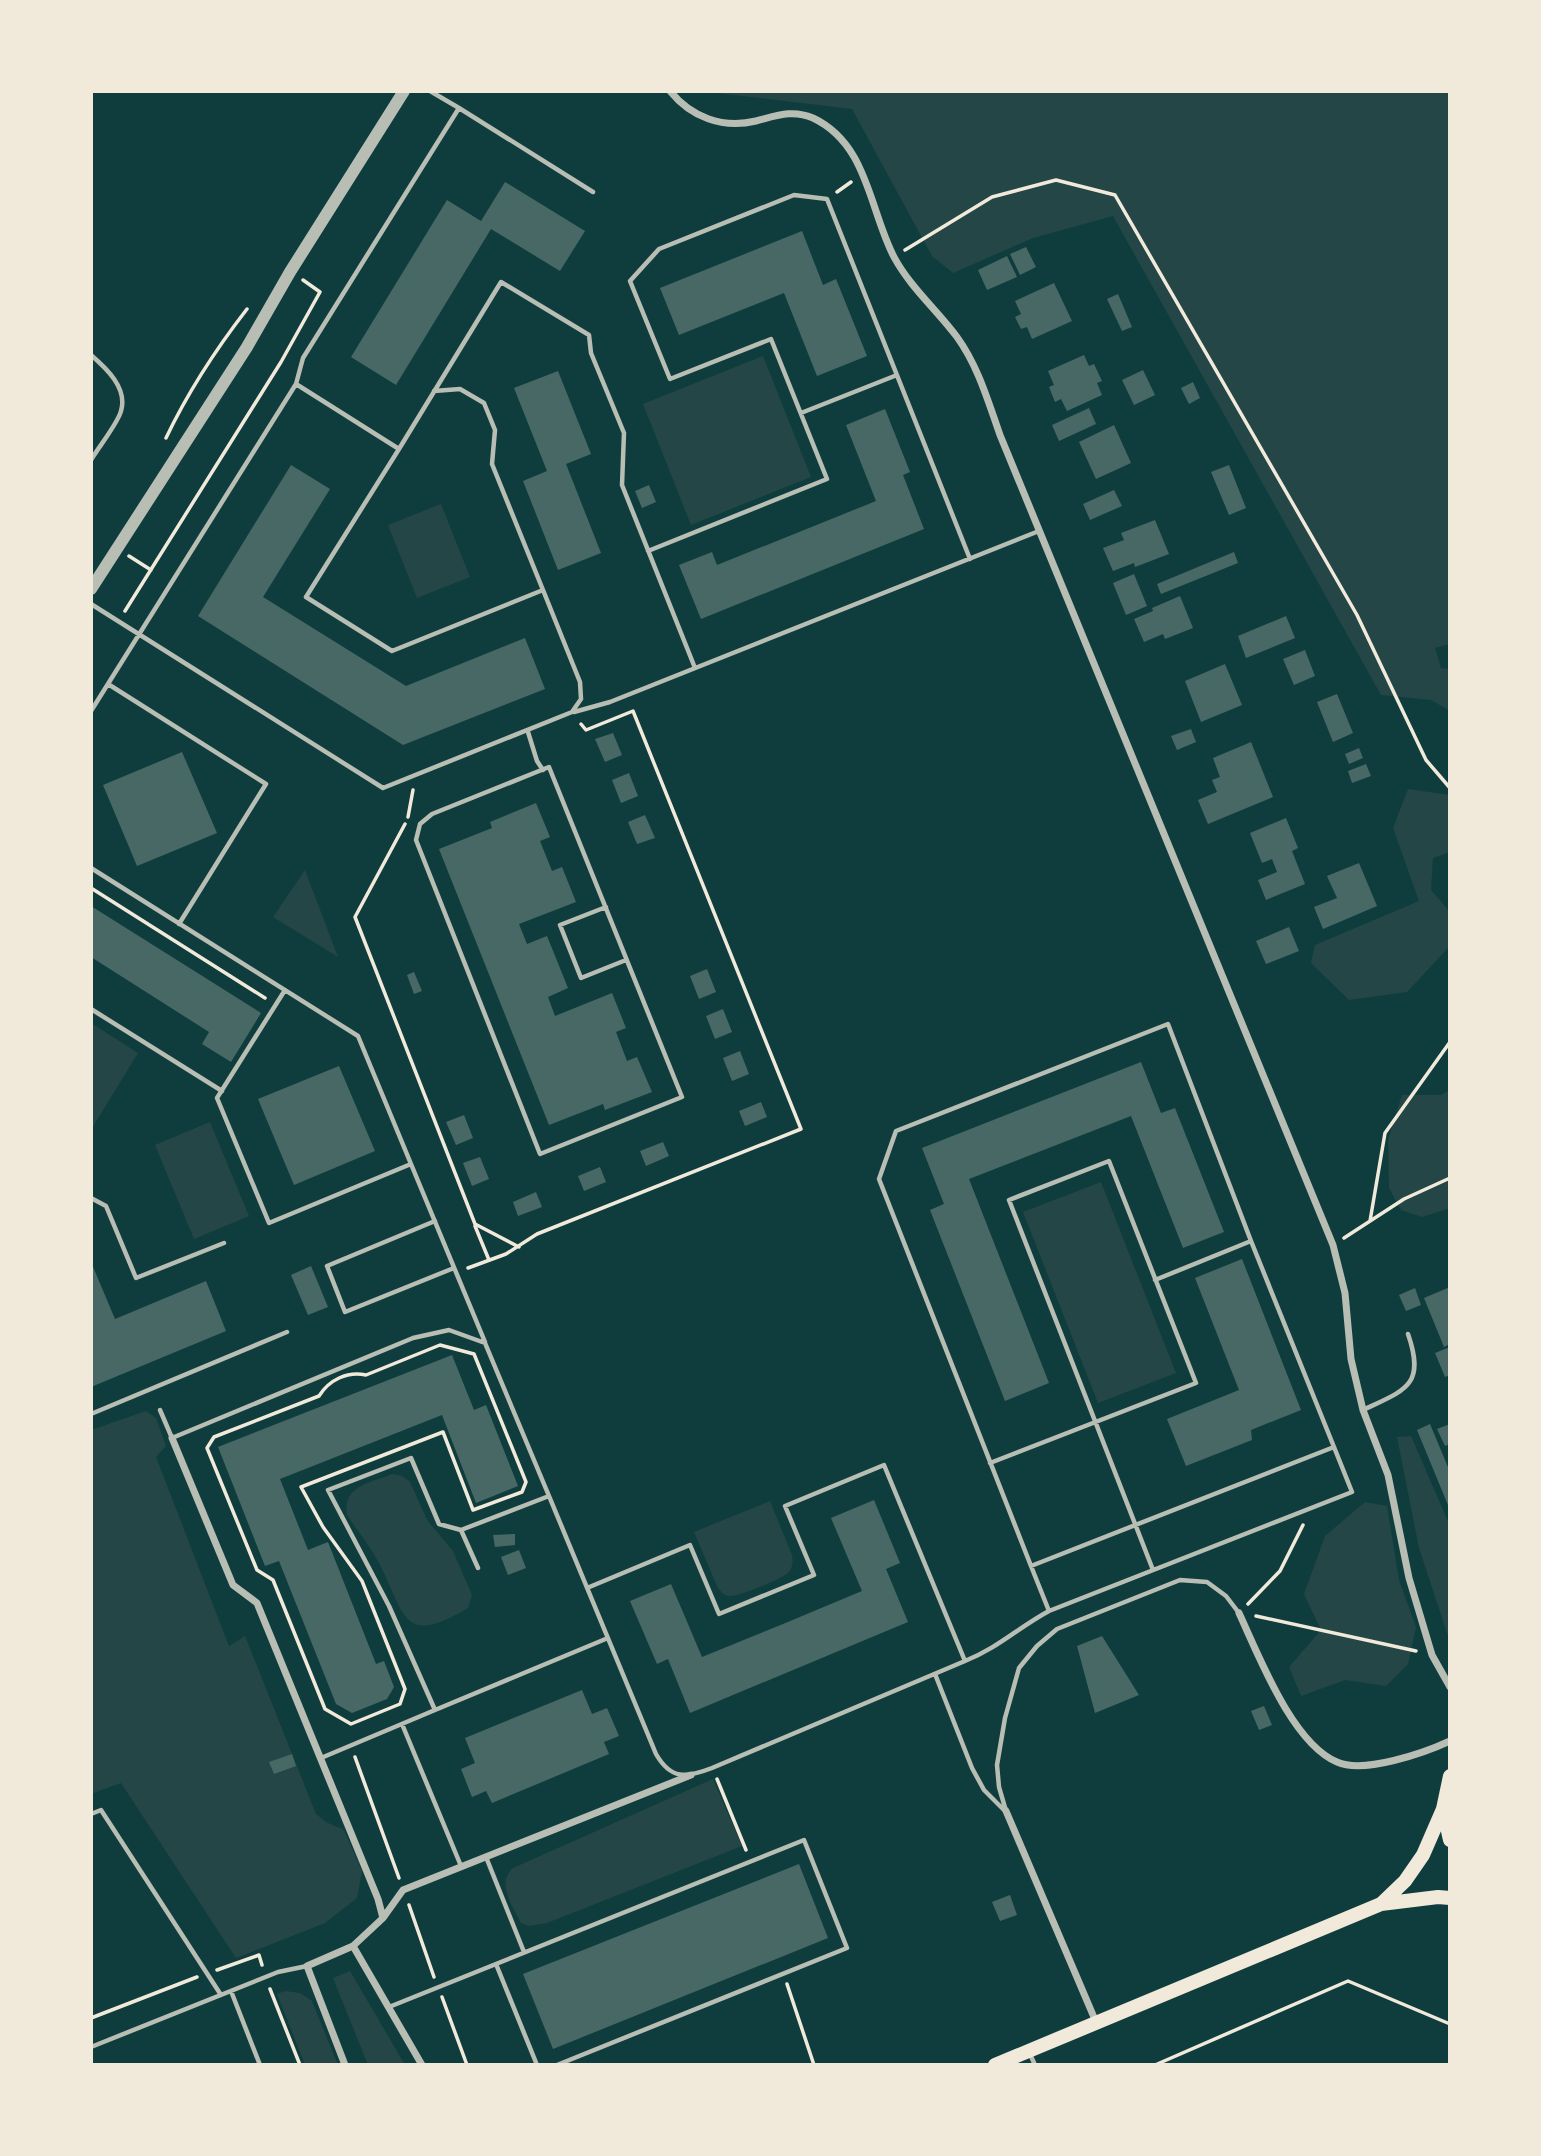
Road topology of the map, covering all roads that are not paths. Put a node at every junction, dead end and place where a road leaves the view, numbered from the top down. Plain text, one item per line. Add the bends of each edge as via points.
1 (404, 91) edge
2 (430, 91) edge
3 (670, 91) edge
4 (459, 108) junction
5 (593, 192) dead end
6 (91, 355) edge
7 (897, 375) junction
8 (296, 384) junction
9 (434, 391) junction
10 (801, 413) junction
11 (399, 449) junction
12 (91, 460) edge
13 (1040, 531) junction
14 (648, 551) junction
15 (970, 559) junction
16 (91, 589) edge
17 (543, 590) junction
18 (91, 604) edge
19 (139, 634) junction
20 (695, 668) junction
21 (108, 684) junction
22 (91, 711) edge
23 (572, 712) junction
24 (528, 732) junction
25 (542, 770) junction
26 (91, 868) edge
27 (606, 907) junction
28 (179, 924) junction
29 (626, 960) junction
30 (285, 990) junction
31 (91, 1009) edge
32 (222, 1091) junction
33 (411, 1164) junction
34 (91, 1198) edge
35 (435, 1222) junction
36 (1251, 1241) junction
37 (224, 1243) dead end
38 (455, 1270) junction
39 (1155, 1280) junction
40 (287, 1332) dead end
41 (1408, 1334) dead end
42 (485, 1343) junction
43 (160, 1410) dead end
44 (1363, 1410) junction
45 (91, 1413) edge
46 (1095, 1422) junction
47 (172, 1438) junction
48 (1334, 1447) junction
49 (990, 1463) junction
50 (549, 1496) junction
51 (1135, 1525) junction
52 (461, 1530) junction
53 (1031, 1566) junction
54 (478, 1569) dead end
55 (1153, 1570) junction
56 (587, 1588) junction
57 (1049, 1611) junction
58 (1239, 1613) joint
59 (608, 1638) junction
60 (965, 1661) junction
61 (935, 1674) junction
62 (1450, 1687) edge
63 (435, 1710) junction
64 (402, 1724) junction
65 (1450, 1741) edge
66 (320, 1759) junction
67 (691, 1775) junction
68 (1450, 1776) edge
69 (1443, 1809) junction
70 (1006, 1811) junction
71 (91, 1814) edge
72 (1450, 1840) edge
73 (486, 1857) junction
74 (461, 1867) junction
75 (1450, 1898) edge
76 (1381, 1904) junction
77 (383, 1918) junction
78 (353, 1946) junction
79 (524, 1952) junction
80 (496, 1964) junction
81 (307, 1966) junction
82 (231, 1991) junction
83 (221, 1995) junction
84 (388, 2007) junction
85 (1096, 2022) junction
86 (91, 2047) edge
87 (1032, 2058) edge
88 (260, 2065) edge
89 (345, 2065) edge
90 (422, 2065) edge
91 (537, 2065) edge
92 (557, 2065) edge
93 (995, 2065) edge

1 - 16 street
2 - 4 lane
3 - 13 street via 699,116 725,124 793,113 813,118 842,138 857,159 894,257 957,337 982,383
4 - 5 lane
4 - 8 lane via 303,358
6 - 12 lane via 111,373 121,394 121,411
7 - 10 lane
7 - 10 lane via 827,199 794,195 659,249 630,281 670,379 771,339
7 - 15 lane
8 - 11 lane
8 - 19 lane
9 - 11 lane
9 - 14 lane via 501,282 589,335 591,353 624,433 622,485
9 - 17 lane via 460,389 484,403 495,430 492,464
10 - 14 lane via 827,479
11 - 17 lane via 306,597 392,651
13 - 15 lane
13 - 44 street via 1333,1245 1346,1293 1351,1359
14 - 20 lane
15 - 20 lane
17 - 23 lane via 580,682 581,699
18 - 19 lane
19 - 21 lane
19 - 24 lane via 383,788
20 - 23 lane
21 - 22 lane
21 - 28 lane via 267,783
23 - 24 lane
24 - 25 lane
25 - 27 lane via 549,767
25 - 29 lane via 432,814 419,824 416,840 540,1154 682,1097
26 - 28 lane
27 - 29 lane
27 - 29 lane via 560,925 572,957 581,978
28 - 30 lane
30 - 32 lane
30 - 33 lane via 358,1036
31 - 32 lane
32 - 33 lane via 217,1098 269,1223
33 - 35 lane
34 - 37 lane via 106,1206 136,1278
35 - 38 lane
35 - 38 lane via 327,1266 345,1312
36 - 39 lane
36 - 48 lane
36 - 49 lane via 1168,1024 896,1130 879,1179
38 - 42 lane
39 - 46 lane via 1196,1383
39 - 46 lane via 1109,1161 1009,1200
40 - 45 lane
41 - 44 lane via 1416,1357 1413,1376 1401,1392
42 - 47 lane via 449,1330 413,1338
42 - 50 lane
43 - 47 lane
44 - 62 street via 1388,1475 1409,1578 1432,1655
46 - 49 lane
46 - 51 lane
47 - 66 street via 233,1585 257,1603
48 - 51 lane
48 - 55 lane via 1352,1493
49 - 53 lane
50 - 52 lane
50 - 56 lane
51 - 53 lane
51 - 55 lane
52 - 54 lane
52 - 63 lane via 439,1524 411,1458 328,1490 389,1606
53 - 57 lane
55 - 57 lane
56 - 59 lane
56 - 60 lane via 691,1545 719,1614 790,1585 814,1575 785,1506 884,1465
57 - 60 lane via 988,1652
58 - 65 street via 1292,1720 1314,1746 1337,1763 1358,1766 1419,1755
58 - 70 lane via 1207,1582 1180,1580 1057,1629 1019,1668 1005,1717 997,1765
59 - 63 lane
59 - 67 lane via 664,1769
60 - 61 lane
61 - 67 lane
61 - 70 lane via 972,1768 984,1790
63 - 64 lane
64 - 66 lane
64 - 74 lane
66 - 77 street
67 - 73 street
68 - 69 main road
69 - 72 main road
69 - 76 main road via 1423,1855
70 - 85 street
71 - 83 lane via 101,1810
73 - 74 street
73 - 79 lane
74 - 77 street via 403,1890
75 - 76 main road
76 - 85 main road
77 - 78 street
78 - 81 street
78 - 84 street
79 - 80 lane
79 - 92 lane via 804,1840 847,1948
80 - 84 lane
80 - 91 lane
81 - 82 lane
81 - 89 street
82 - 83 lane
82 - 88 lane
83 - 86 lane
84 - 90 street
85 - 87 main road
87 - 93 main road

